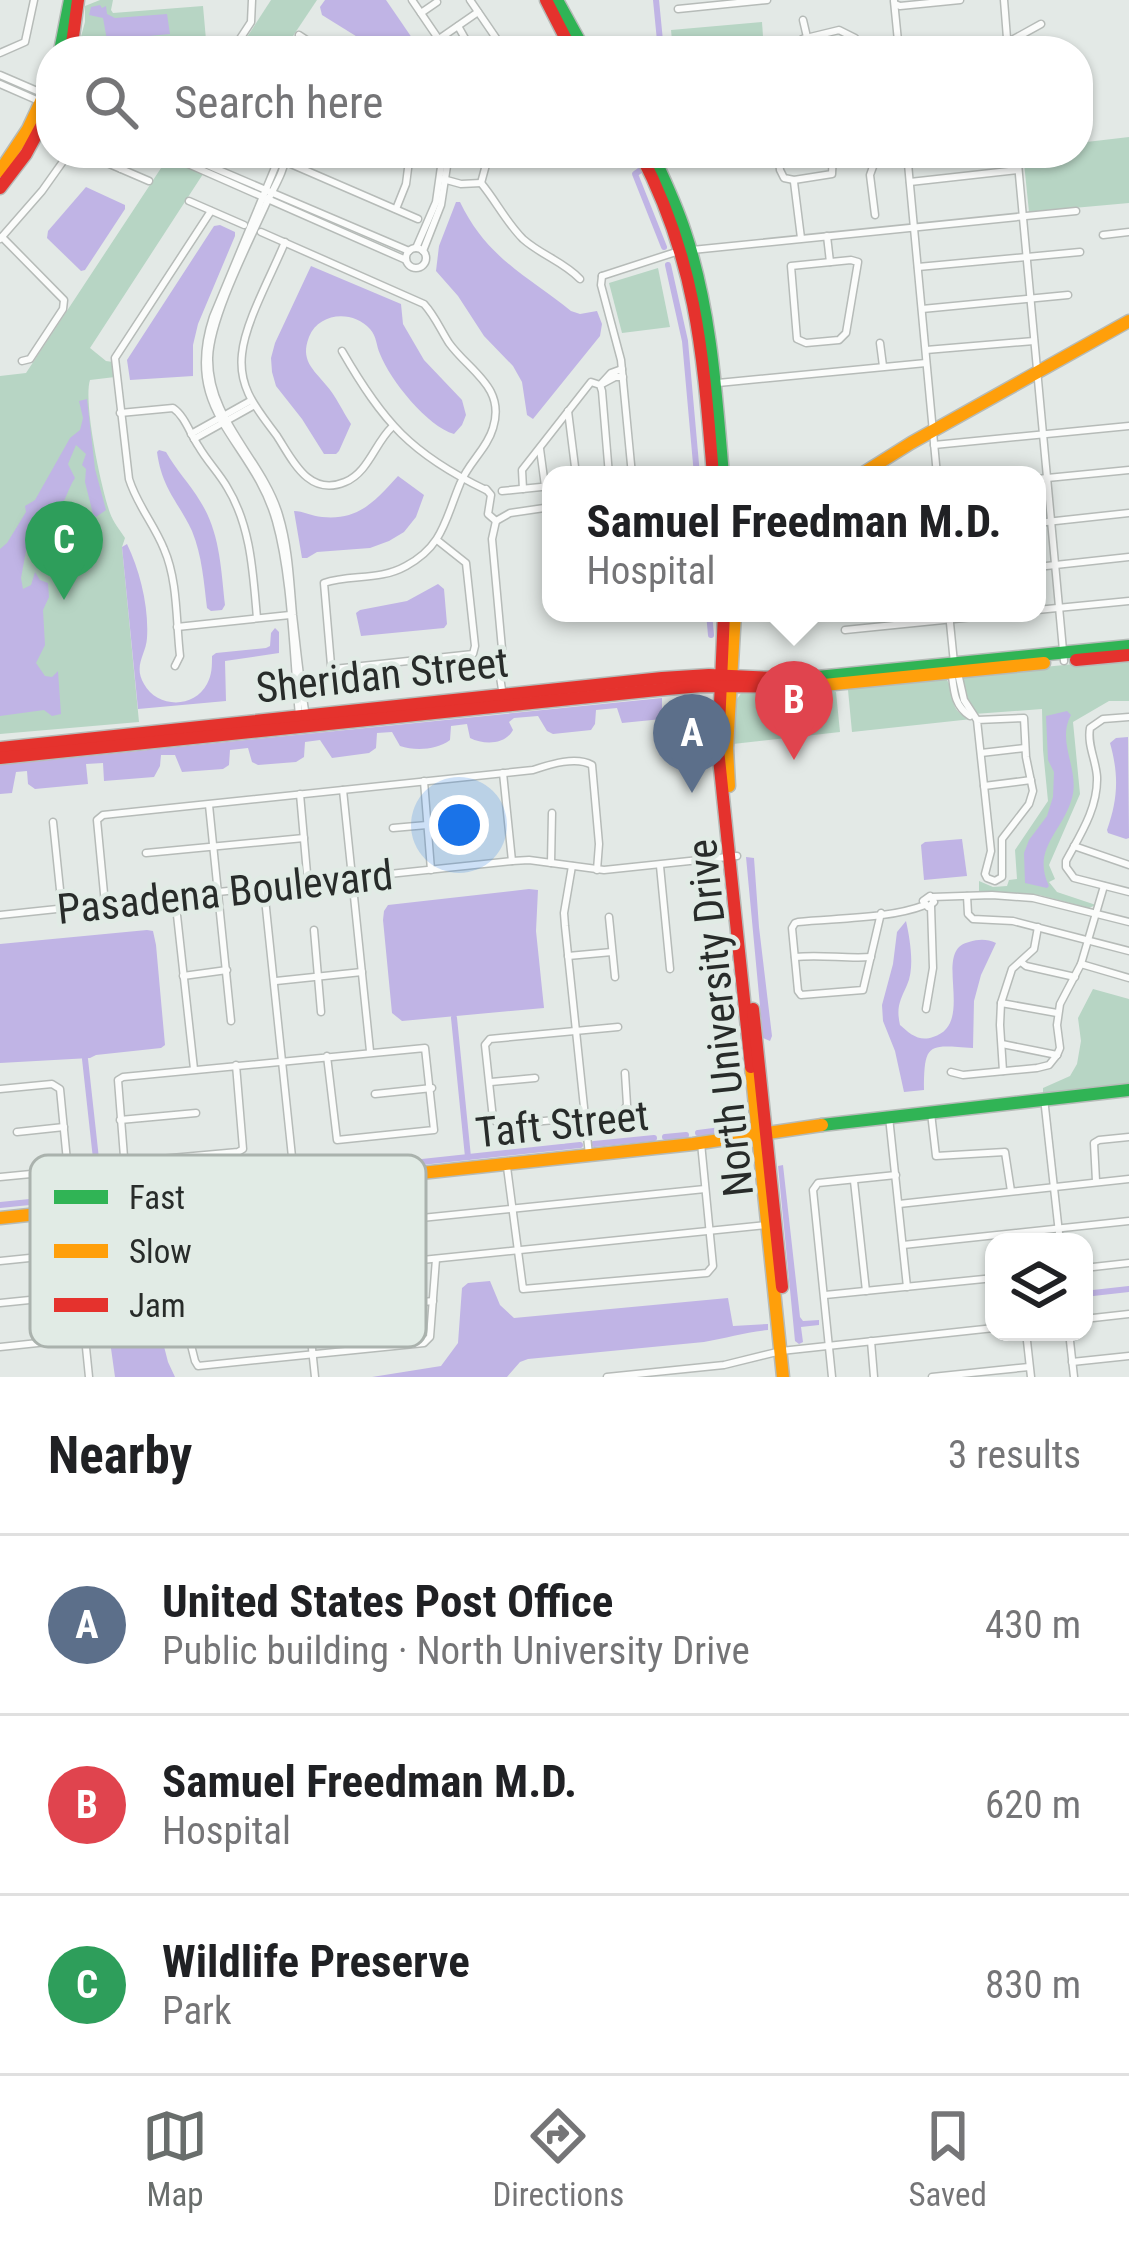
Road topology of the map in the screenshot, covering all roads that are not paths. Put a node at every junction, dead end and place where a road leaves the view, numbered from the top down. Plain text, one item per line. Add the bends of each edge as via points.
1 (34, 0) edge
2 (74, 0) edge
3 (252, 0) edge
4 (412, 0) edge
5 (470, 0) edge
6 (551, 0) edge
7 (767, 0) edge
8 (960, 0) edge
9 (1004, 0) edge
10 (740, 1) edge
11 (437, 2) edge
12 (894, 2) edge
13 (678, 9) dead end
14 (478, 12) junction
15 (421, 13) junction
16 (802, 20) dead end
17 (1041, 24) dead end
18 (458, 26) junction
19 (64, 36) edge
20 (72, 36) edge
21 (242, 36) edge
22 (437, 36) edge
23 (443, 36) edge
24 (465, 36) edge
25 (495, 36) edge
26 (569, 36) edge
27 (808, 36) edge
28 (812, 36) edge
29 (851, 36) edge
30 (897, 36) edge
31 (1007, 36) edge
32 (1023, 36) edge
33 (0, 53) edge
34 (0, 80) edge
35 (36, 93) edge
36 (36, 118) edge
37 (36, 130) edge
38 (58, 168) edge
39 (118, 168) edge
40 (200, 168) edge
41 (211, 168) edge
42 (279, 168) edge
43 (307, 168) edge
44 (408, 168) edge
45 (445, 168) edge
46 (485, 168) edge
47 (648, 168) edge
48 (659, 168) edge
49 (780, 168) edge
50 (832, 168) edge
51 (873, 168) edge
52 (909, 168) edge
53 (1018, 170) joint
54 (0, 171) edge
55 (444, 179) junction
56 (794, 180) junction
57 (149, 181) dead end
58 (910, 182) junction
59 (481, 183) junction
60 (0, 188) edge
61 (268, 195) junction
62 (189, 201) dead end
63 (396, 209) junction
64 (212, 211) junction
65 (1076, 211) dead end
66 (875, 215) dead end
67 (1024, 216) junction
68 (418, 219) dead end
69 (244, 226) dead end
70 (914, 226) junction
71 (261, 232) dead end
72 (1129, 232) edge
73 (1102, 235) dead end
74 (827, 236) junction
75 (1, 238) edge
76 (802, 238) junction
77 (285, 242) junction
78 (688, 251) junction
79 (1080, 252) dead end
80 (1028, 257) junction
81 (830, 262) junction
82 (918, 267) junction
83 (580, 279) dead end
84 (1068, 295) dead end
85 (1031, 299) junction
86 (922, 309) junction
87 (1129, 321) edge
88 (1034, 341) junction
89 (880, 344) dead end
90 (926, 350) junction
91 (342, 351) dead end
92 (22, 361) dead end
93 (927, 363) junction
94 (883, 366) junction
95 (1038, 372) junction
96 (623, 373) junction
97 (600, 385) junction
98 (710, 386) junction
99 (252, 403) junction
100 (568, 411) junction
101 (121, 413) junction
102 (223, 420) junction
103 (1129, 426) edge
104 (392, 427) junction
105 (1043, 434) junction
106 (192, 436) junction
107 (934, 438) junction
108 (540, 448) junction
109 (544, 466) edge
110 (575, 466) edge
111 (608, 466) edge
112 (631, 466) edge
113 (713, 466) edge
114 (722, 466) edge
115 (878, 466) edge
116 (936, 466) edge
117 (1046, 466) edge
118 (1046, 467) edge
119 (1129, 470) edge
120 (463, 478) junction
121 (1047, 478) junction
122 (542, 487) edge
123 (523, 489) junction
124 (502, 491) dead end
125 (542, 508) edge
126 (1129, 513) edge
127 (496, 521) junction
128 (1046, 522) edge
129 (1051, 522) junction
130 (437, 540) junction
131 (1129, 557) edge
132 (1055, 565) junction
133 (1046, 566) edge
134 (1129, 601) edge
135 (1059, 608) junction
136 (1046, 609) edge
137 (291, 615) junction
138 (257, 618) junction
139 (724, 622) edge
140 (734, 622) edge
141 (905, 622) edge
142 (950, 622) edge
143 (177, 627) junction
144 (845, 630) dead end
145 (1129, 646) edge
146 (1129, 655) edge
147 (1063, 657) junction
148 (176, 666) dead end
149 (954, 670) junction
150 (726, 682) junction
151 (503, 696) junction
152 (1129, 717) edge
153 (977, 720) junction
154 (303, 721) junction
155 (0, 748) edge
156 (1025, 748) junction
157 (981, 753) junction
158 (0, 758) edge
159 (503, 773) junction
160 (1031, 780) junction
161 (424, 782) junction
162 (985, 786) junction
163 (344, 790) junction
164 (300, 794) junction
165 (209, 805) junction
166 (552, 813) dead end
167 (53, 822) dead end
168 (461, 822) dead end
169 (427, 825) junction
170 (393, 828) dead end
171 (304, 838) junction
172 (1074, 846) junction
173 (214, 847) junction
174 (146, 854) dead end
175 (733, 857) junction
176 (512, 861) junction
177 (551, 863) junction
178 (1129, 865) edge
179 (572, 866) junction
180 (660, 866) junction
181 (431, 870) junction
182 (597, 870) junction
183 (353, 880) junction
184 (308, 885) junction
185 (1104, 886) junction
186 (264, 889) junction
187 (219, 892) junction
188 (1129, 892) edge
189 (967, 896) junction
190 (175, 897) junction
191 (929, 903) junction
192 (105, 904) junction
193 (62, 909) junction
194 (881, 913) junction
195 (1096, 913) junction
196 (0, 915) edge
197 (609, 917) dead end
198 (1129, 922) edge
199 (1038, 927) junction
200 (314, 930) dead end
201 (1088, 940) junction
202 (1129, 951) edge
203 (612, 952) junction
204 (568, 956) junction
205 (795, 957) junction
206 (871, 957) junction
207 (1021, 962) junction
208 (1082, 964) junction
209 (670, 969) dead end
210 (227, 970) junction
211 (362, 972) junction
212 (183, 976) junction
213 (318, 977) junction
214 (615, 977) dead end
215 (1075, 977) junction
216 (1129, 977) edge
217 (274, 981) junction
218 (1001, 1003) junction
219 (926, 1009) dead end
220 (321, 1012) dead end
221 (1058, 1014) junction
222 (231, 1021) dead end
223 (618, 1027) dead end
224 (576, 1030) junction
225 (1001, 1044) junction
226 (370, 1051) junction
227 (1057, 1055) junction
228 (327, 1056) junction
229 (281, 1060) junction
230 (236, 1065) junction
231 (194, 1069) junction
232 (951, 1072) dead end
233 (1003, 1072) junction
234 (625, 1073) dead end
235 (535, 1078) dead end
236 (489, 1082) junction
237 (431, 1088) junction
238 (0, 1089) edge
239 (1129, 1090) edge
240 (375, 1094) dead end
241 (1044, 1098) junction
242 (931, 1111) junction
243 (196, 1113) dead end
244 (889, 1116) junction
245 (584, 1117) junction
246 (120, 1120) junction
247 (64, 1126) junction
248 (17, 1132) dead end
249 (763, 1134) junction
250 (1129, 1137) edge
251 (701, 1143) junction
252 (65, 1155) edge
253 (126, 1155) edge
254 (209, 1155) edge
255 (292, 1155) edge
256 (589, 1155) junction
257 (507, 1163) junction
258 (426, 1172) edge
259 (30, 1174) edge
260 (896, 1175) junction
261 (0, 1177) edge
262 (1129, 1179) edge
263 (854, 1180) junction
264 (1096, 1182) junction
265 (1054, 1187) junction
266 (705, 1189) junction
267 (1011, 1191) junction
268 (899, 1204) junction
269 (512, 1208) junction
270 (30, 1212) edge
271 (0, 1215) edge
272 (426, 1217) edge
273 (1129, 1221) edge
274 (768, 1225) junction
275 (1058, 1228) junction
276 (710, 1231) junction
277 (1059, 1233) edge
278 (903, 1245) junction
279 (517, 1250) junction
280 (30, 1258) edge
281 (436, 1258) junction
282 (426, 1259) edge
283 (0, 1261) edge
284 (1129, 1263) edge
285 (1093, 1267) edge
286 (780, 1272) junction
287 (985, 1278) edge
288 (907, 1287) junction
289 (866, 1291) junction
290 (824, 1295) junction
291 (30, 1300) edge
292 (433, 1301) junction
293 (426, 1302) edge
294 (0, 1303) edge
295 (1129, 1314) edge
296 (1093, 1318) edge
297 (985, 1329) edge
298 (426, 1341) edge
299 (1027, 1341) edge
300 (1070, 1341) edge
301 (871, 1342) junction
302 (30, 1344) edge
303 (829, 1346) junction
304 (0, 1347) edge
305 (86, 1347) edge
306 (192, 1347) edge
307 (311, 1347) edge
308 (375, 1347) edge
309 (784, 1351) junction
310 (312, 1354) junction
311 (1129, 1356) edge
312 (1072, 1362) junction
313 (724, 1365) junction
314 (1029, 1367) junction
315 (89, 1377) edge
316 (315, 1377) edge
317 (607, 1377) edge
318 (725, 1377) edge
319 (787, 1377) edge
320 (832, 1377) edge
321 (874, 1377) edge
322 (932, 1377) edge
323 (1030, 1377) edge
324 (1074, 1377) edge

1 - 33 street via 25,42
2 - 19 main road
2 - 20 main road
3 - 21 street
4 - 15 street
5 - 14 street
6 - 26 main road
7 - 10 street
8 - 12 street
9 - 31 street
10 - 13 street
11 - 15 street
12 - 30 street
14 - 18 street
14 - 25 street
15 - 22 street
16 - 27 street
17 - 32 street
18 - 23 street
18 - 24 street
28 - 29 street
34 - 35 street
36 - 54 main road
37 - 60 main road
38 - 75 street
39 - 57 street
40 - 61 street
41 - 61 street
42 - 61 street
43 - 63 street
44 - 63 street
45 - 55 street
46 - 59 street
47 - 78 main road
48 - 78 main road
49 - 56 street
50 - 56 street via 832,175
51 - 66 street
52 - 58 street
53 - 58 street
53 - 67 street
55 - 59 street
55 - 61 street via 441,205 413,253
56 - 76 street
58 - 70 street
59 - 83 street via 525,240
61 - 102 street via 205,345 206,385
62 - 64 street
63 - 68 street
64 - 69 street
64 - 101 street via 116,356
65 - 67 street
67 - 70 street
67 - 80 street
70 - 74 street
70 - 82 street
71 - 77 street
72 - 73 street
74 - 76 street
74 - 81 street
75 - 92 street via 64,300
76 - 78 street
77 - 99 street via 244,340 242,372
77 - 120 street via 420,302 487,382 496,406 492,432
78 - 96 street via 602,276
78 - 98 main road
78 - 98 main road via 704,297
79 - 80 street
80 - 82 street
80 - 85 street
81 - 81 street via 858,262 846,333 806,343 797,339 791,266
82 - 86 street
84 - 85 street
85 - 86 street
85 - 88 street
86 - 90 street
87 - 95 main road
88 - 90 street
88 - 95 street
89 - 94 street
90 - 93 street
91 - 104 street
93 - 94 street
93 - 107 street
94 - 98 street
95 - 105 street
95 - 107 main road
96 - 97 street
96 - 112 street
97 - 100 street via 591,382
97 - 111 street
98 - 113 main road
98 - 114 main road
99 - 102 street
99 - 104 street via 313,482 335,485 356,476
100 - 108 street
100 - 110 street
101 - 106 street via 177,408
101 - 143 street via 133,494 165,551
102 - 106 street
102 - 137 street via 271,505
103 - 105 street
104 - 120 street
105 - 107 street
105 - 117 street
106 - 138 street via 240,513
107 - 115 main road
107 - 116 street
108 - 109 street
108 - 123 street via 521,472
118 - 121 street
119 - 121 street
120 - 127 street via 491,497 488,514
120 - 130 street
121 - 129 street
122 - 123 street
123 - 124 street
125 - 127 street
126 - 129 street
127 - 151 street
128 - 129 street
129 - 132 street
130 - 130 street via 393,572 324,583 334,669 473,654 466,563
131 - 132 street
132 - 133 street
132 - 135 street
134 - 135 street
135 - 136 street
135 - 147 street
137 - 138 street
137 - 154 street
137 - 154 street
138 - 143 street
139 - 150 main road, North University Drive
140 - 150 main road, North University Drive
141 - 144 street
142 - 149 street
143 - 148 street
145 - 147 main road, Sheridan Street
146 - 147 main road, Sheridan Street
147 - 149 main road, Sheridan Street
149 - 150 main road, Sheridan Street
149 - 153 street via 957,702
150 - 151 main road, Sheridan Street via 675,677
150 - 154 main road, Sheridan Street
150 - 175 main road, North University Drive
151 - 154 main road, Sheridan Street
152 - 172 street via 1090,728 1096,790
153 - 156 street via 1024,718
153 - 157 street
154 - 155 main road, Sheridan Street
154 - 158 main road, Sheridan Street
156 - 157 street
156 - 160 street
157 - 162 street
159 - 161 street
159 - 176 street
159 - 182 street via 592,765
160 - 162 street
160 - 162 street via 1029,804 1002,839 995,881 985,874
161 - 163 street
161 - 169 street
163 - 164 street
163 - 183 street
164 - 165 street
164 - 171 street
165 - 173 street
165 - 192 street via 99,818
166 - 177 street
167 - 193 street
168 - 169 street
169 - 170 street
169 - 181 street
171 - 173 street
171 - 184 street
172 - 178 street
172 - 185 street via 1067,872
173 - 174 street
173 - 187 street
175 - 180 street, Pasadena Boulevard
175 - 249 main road, North University Drive
176 - 177 street, Pasadena Boulevard
176 - 181 street, Pasadena Boulevard
177 - 179 street, Pasadena Boulevard
179 - 182 street, Pasadena Boulevard
179 - 204 street
180 - 182 street, Pasadena Boulevard
180 - 209 street
181 - 183 street, Pasadena Boulevard
183 - 184 street, Pasadena Boulevard
183 - 211 street
184 - 186 street, Pasadena Boulevard
185 - 188 street
185 - 195 street
186 - 187 street, Pasadena Boulevard
186 - 217 street
187 - 190 street, Pasadena Boulevard
187 - 210 street
189 - 191 street
189 - 195 street via 1033,898
189 - 199 street via 973,919
190 - 192 street, Pasadena Boulevard
190 - 212 street
191 - 194 street
191 - 219 street
192 - 193 street, Pasadena Boulevard
193 - 196 street, Pasadena Boulevard
194 - 205 street via 798,922
194 - 206 street
195 - 198 street
195 - 201 street
197 - 203 street
199 - 201 street
199 - 207 street via 1034,949
200 - 213 street
201 - 202 street
201 - 208 street
203 - 204 street
203 - 214 street
204 - 224 street
205 - 206 street
205 - 206 street via 801,995 861,991
207 - 215 street
207 - 218 street
208 - 215 street
208 - 216 street
210 - 212 street
210 - 222 street
211 - 213 street
211 - 226 street
212 - 231 street
213 - 217 street
213 - 220 street
215 - 221 street
217 - 229 street
218 - 221 street
218 - 225 street
221 - 227 street
223 - 224 street
224 - 236 street via 490,1039
224 - 245 street
225 - 227 street
225 - 233 street
226 - 228 street
226 - 237 street via 425,1048
227 - 233 street via 1046,1066
228 - 229 street
228 - 237 street via 337,1140 434,1130
229 - 230 street
229 - 255 street
230 - 231 street
230 - 254 street via 243,1149
231 - 246 street via 118,1080
232 - 233 street
234 - 245 street via 626,1111
235 - 236 street
236 - 245 street via 496,1124
237 - 240 street
238 - 247 street via 56,1085
239 - 241 main road, Taft Street
241 - 242 main road, Taft Street
241 - 265 street
242 - 244 main road, Taft Street
242 - 267 street via 937,1156 1005,1152
243 - 246 street
244 - 249 main road, Taft Street
244 - 260 street
245 - 256 street
246 - 253 street
247 - 248 street
247 - 252 street
249 - 251 main road, Taft Street
249 - 274 main road, North University Drive
249 - 286 main road, North University Drive
250 - 264 street via 1094,1143
251 - 256 main road, Taft Street
251 - 266 street
256 - 257 main road, Taft Street
257 - 258 main road, Taft Street
257 - 269 street
259 - 261 street
260 - 263 street
260 - 268 street
262 - 264 street
263 - 289 street
263 - 290 street via 815,1185
264 - 265 street
265 - 267 street
265 - 275 street
266 - 269 street
266 - 276 street
267 - 268 street
268 - 278 street
269 - 272 street
269 - 279 street
270 - 271 main road, Taft Street
273 - 275 street
274 - 276 street
274 - 286 street, North University Drive
274 - 309 main road, North University Drive
275 - 277 street
275 - 278 street
276 - 279 street
276 - 279 street via 706,1273 523,1289
278 - 288 street
279 - 281 street
280 - 283 street
281 - 282 street
281 - 292 street
284 - 285 street
286 - 309 main road, North University Drive
287 - 288 street
288 - 289 street
289 - 290 street
290 - 303 street
291 - 294 street
292 - 293 street
292 - 298 street
295 - 296 street
297 - 301 street
299 - 314 street
300 - 312 street
301 - 303 street
301 - 321 street
302 - 304 street
303 - 309 street
303 - 320 street
305 - 315 street
306 - 310 street via 199,1366
307 - 310 street
308 - 310 street
309 - 313 street
309 - 319 main road, North University Drive
310 - 316 street
311 - 312 street
312 - 324 street
313 - 317 street
313 - 318 street
314 - 322 street
314 - 323 street

